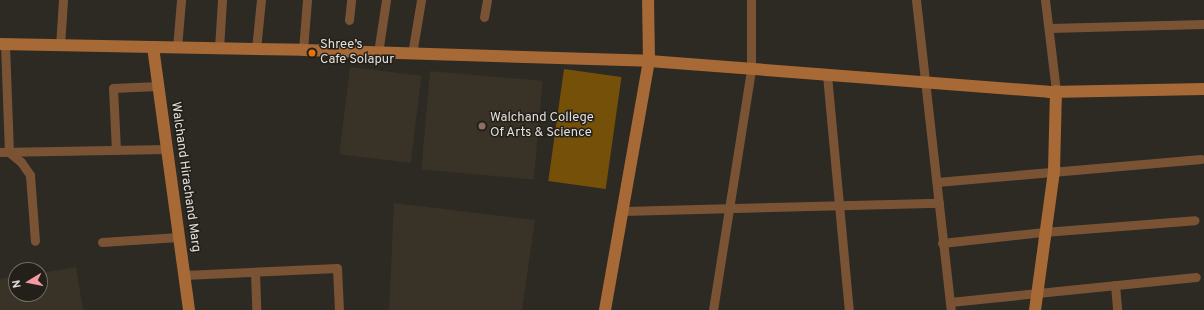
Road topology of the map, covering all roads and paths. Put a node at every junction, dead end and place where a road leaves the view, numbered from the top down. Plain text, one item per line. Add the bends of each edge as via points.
1 (63, 0) edge
2 (181, 0) edge
3 (222, 0) edge
4 (261, 0) edge
5 (307, 0) edge
6 (352, 0) edge
7 (386, 0) edge
8 (421, 0) edge
9 (487, 0) edge
10 (648, 0) edge
11 (751, 0) edge
12 (916, 0) edge
13 (1045, 0) edge
14 (484, 18) dead end
15 (349, 20) dead end
16 (1204, 24) edge
17 (1048, 28) junction
18 (2, 44) edge
19 (60, 46) junction
20 (153, 48) junction
21 (177, 48) junction
22 (219, 48) junction
23 (256, 49) junction
24 (302, 50) junction
25 (378, 53) junction
26 (412, 54) junction
27 (649, 61) junction
28 (751, 69) junction
29 (827, 74) junction
30 (926, 82) junction
31 (158, 86) junction
32 (1204, 90) edge
33 (1056, 91) junction
34 (167, 149) junction
35 (116, 150) junction
36 (4, 152) edge
37 (1201, 160) dead end
38 (1054, 171) junction
39 (937, 182) junction
40 (939, 203) junction
41 (839, 205) junction
42 (728, 209) junction
43 (623, 210) junction
44 (1195, 220) dead end
45 (1044, 232) junction
46 (179, 237) junction
47 (34, 241) dead end
48 (102, 242) dead end
49 (942, 243) junction
50 (255, 272) junction
51 (184, 275) junction
52 (1196, 277) dead end
53 (1115, 285) junction
54 (1037, 293) junction
55 (950, 306) edge
56 (189, 310) edge
57 (256, 310) edge
58 (339, 310) edge
59 (605, 310) edge
60 (713, 310) edge
61 (849, 310) edge
62 (1035, 310) edge
63 (1117, 310) edge

1 - 19 street
2 - 21 street
3 - 22 street
4 - 23 street
5 - 24 street
6 - 15 street
7 - 25 street
8 - 26 street
9 - 14 street
10 - 27 street
11 - 28 street
12 - 30 street
13 - 17 street
16 - 17 street
17 - 33 street
18 - 19 street
18 - 36 street
19 - 20 street
20 - 21 street
20 - 31 street, Walchand Hirachand Marg
21 - 22 street
22 - 23 street
23 - 24 street
24 - 25 street
25 - 26 street
26 - 27 street
27 - 28 street
27 - 43 street
28 - 29 street
28 - 42 street
29 - 30 street
29 - 41 street
30 - 33 street
30 - 39 street
31 - 34 street, Walchand Hirachand Marg
31 - 35 street via 113,88
32 - 33 street
33 - 38 street
34 - 35 street
34 - 46 street, Walchand Hirachand Marg
35 - 36 street
36 - 47 street via 21,162 30,175
37 - 38 street
38 - 39 street
38 - 45 street
39 - 40 street
40 - 41 street
40 - 49 street
41 - 42 street
41 - 61 street
42 - 43 street
42 - 60 street
43 - 59 street
44 - 45 street
45 - 49 street
45 - 54 street
46 - 48 street
46 - 51 street, Walchand Hirachand Marg
49 - 55 street
50 - 51 street
50 - 57 street
50 - 58 street via 337,268
51 - 56 street, Walchand Hirachand Marg
52 - 53 street
53 - 54 street
53 - 63 street
54 - 55 street
54 - 62 street

